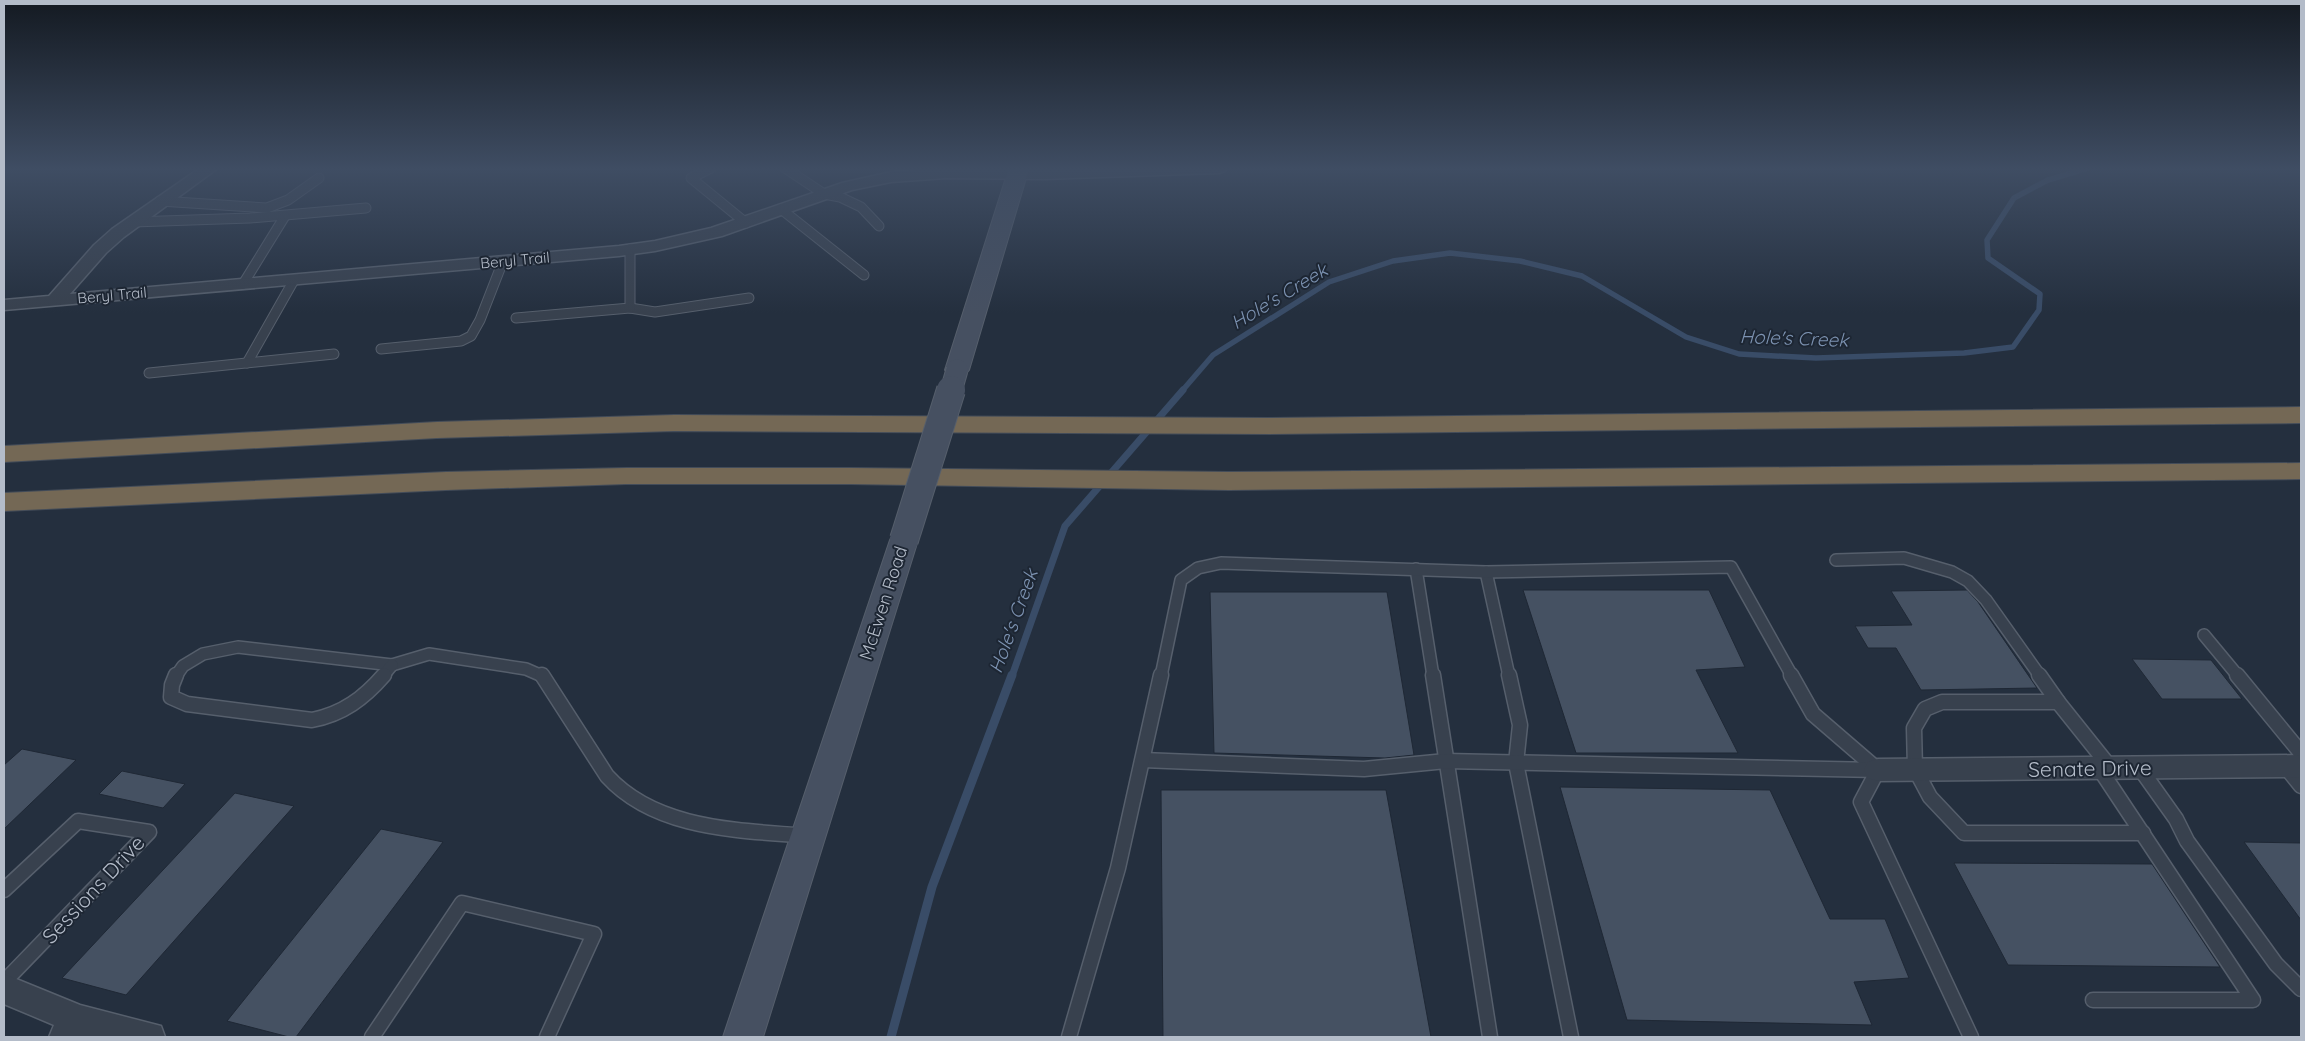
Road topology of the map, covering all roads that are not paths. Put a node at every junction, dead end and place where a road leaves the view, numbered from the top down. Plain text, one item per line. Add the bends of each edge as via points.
1 (285, 216) edge
2 (140, 217) edge
3 (276, 217) edge
4 (738, 217) edge
5 (762, 217) edge
6 (791, 217) edge
7 (870, 217) edge
8 (1004, 217) edge
9 (133, 222) junction
10 (746, 223) junction
11 (879, 226) dead end
12 (630, 250) junction
13 (503, 261) junction
14 (864, 275) dead end
15 (294, 280) junction
16 (243, 284) junction
17 (749, 298) dead end
18 (55, 300) junction
19 (4, 305) edge
20 (630, 308) junction
21 (516, 318) dead end
22 (380, 349) dead end
23 (334, 354) dead end
24 (247, 363) junction
25 (149, 373) dead end
26 (2301, 415) edge
27 (4, 454) edge
28 (2301, 471) edge
29 (4, 502) edge
30 (1836, 560) dead end
31 (1416, 569) junction
32 (1486, 572) junction
33 (2204, 635) dead end
34 (392, 665) junction
35 (2058, 702) junction
36 (1143, 760) junction
37 (1446, 761) junction
38 (1516, 762) junction
39 (2139, 767) junction
40 (2105, 768) junction
41 (2297, 768) edge
42 (1915, 769) junction
43 (1878, 770) junction
44 (2142, 833) junction
45 (808, 836) junction
46 (4, 890) edge
47 (4, 982) edge
48 (4, 989) edge
49 (2301, 989) edge
50 (2093, 1000) dead end
51 (73, 1029) edge
52 (149, 1037) edge
53 (372, 1037) edge
54 (546, 1037) edge
55 (743, 1037) edge
56 (1069, 1037) edge
57 (1490, 1037) edge
58 (1572, 1037) edge
59 (1971, 1037) edge

1 - 16 lane
2 - 9 street
3 - 9 lane
4 - 10 lane
5 - 10 street, Beryl Trail
6 - 14 lane
7 - 11 lane
8 - 45 street, McEwen Road, bridge
9 - 18 street via 100,249
10 - 12 street, Beryl Trail via 686,240
12 - 13 street, Beryl Trail
12 - 20 lane
13 - 15 street, Beryl Trail
13 - 22 lane via 471,336 461,341
15 - 16 street, Beryl Trail
15 - 24 lane
16 - 18 street, Beryl Trail
17 - 20 lane via 655,312
18 - 19 street, Beryl Trail
20 - 21 lane
23 - 24 lane
24 - 25 lane
26 - 27 highway via 1269,426 674,423 437,430
28 - 29 highway via 1229,481 626,476 437,481
30 - 35 lane via 1904,558 1952,572 1968,581 1986,600
31 - 32 lane
31 - 36 lane via 1221,563 1198,568 1182,580
31 - 37 lane
32 - 38 lane via 1520,725
32 - 43 lane via 1731,567 1813,714
33 - 41 lane
34 - 34 lane via 224,648 193,659 181,669 173,679 171,697 187,704 322,719 371,692
34 - 45 lane via 429,654 541,674 608,778 631,796 650,807 701,824
35 - 40 lane
35 - 42 lane via 1942,702 1925,709 1914,728
36 - 37 lane via 1364,768
36 - 56 lane via 1127,835
37 - 38 lane
37 - 57 lane
38 - 43 lane
38 - 58 lane
39 - 40 street, Senate Drive
39 - 41 street, Senate Drive
39 - 49 lane via 2176,819 2187,841 2276,964
40 - 42 street, Senate Drive
40 - 44 lane
42 - 43 street, Senate Drive
42 - 44 lane via 1930,797 1964,833
43 - 59 lane via 1861,802
44 - 50 lane via 2253,1000
45 - 55 street, McEwen Road
46 - 47 lane, Sessions Drive via 78,821 149,832
48 - 51 street
51 - 52 street
53 - 54 lane via 462,903 594,934

